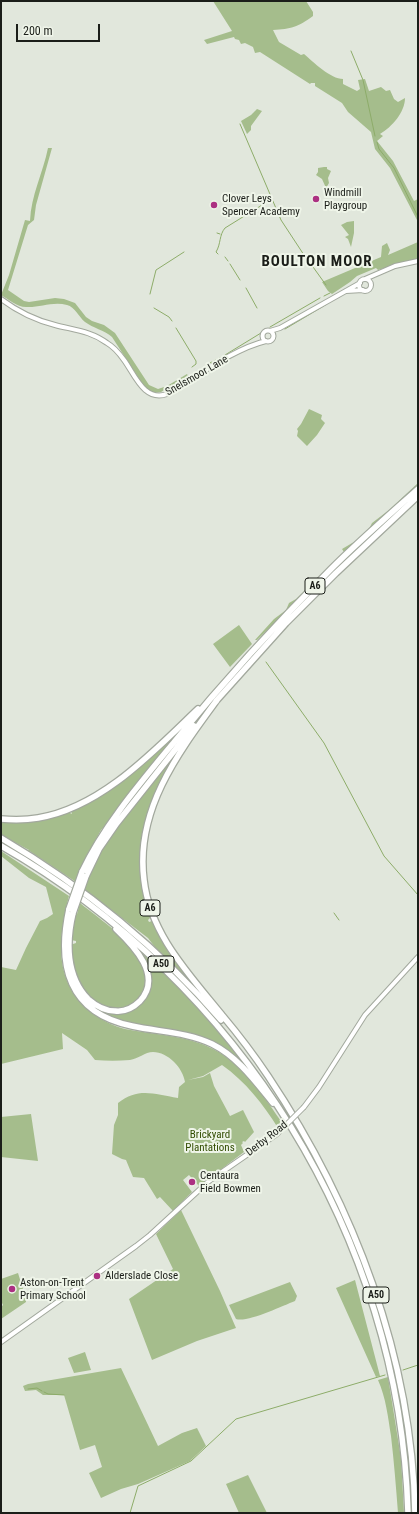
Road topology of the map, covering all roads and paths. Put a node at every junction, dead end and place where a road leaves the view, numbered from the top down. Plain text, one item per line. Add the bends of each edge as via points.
1 (418, 261) edge
2 (378, 273) junction
3 (364, 279) junction
4 (360, 283) junction
5 (371, 285) junction
6 (363, 290) junction
7 (344, 291) junction
8 (1, 299) edge
9 (280, 328) junction
10 (270, 331) junction
11 (263, 335) junction
12 (274, 336) junction
13 (266, 341) junction
14 (256, 343) junction
15 (418, 489) edge
16 (418, 496) edge
17 (218, 690) junction
18 (217, 700) junction
19 (1, 819) edge
20 (1, 838) edge
21 (1, 846) edge
22 (84, 874) junction
23 (82, 898) junction
24 (71, 911) junction
25 (418, 957) edge
26 (280, 1096) junction
27 (286, 1119) junction
28 (1, 1342) edge
29 (408, 1513) edge
30 (416, 1513) edge

1 - 2 street
2 - 3 street
2 - 5 street
3 - 4 street
3 - 5 street via 369,280
4 - 6 street
4 - 7 street
5 - 6 street
6 - 7 street
7 - 9 street
8 - 14 street, Snelsmoor Lane via 33,318 81,330 106,342 120,355 143,388 153,395 167,394
9 - 10 street
9 - 12 street
10 - 11 street
10 - 12 street
11 - 13 street
11 - 14 street, Snelsmoor Lane
12 - 13 street via 272,341
13 - 14 street, Snelsmoor Lane
15 - 17 highway, A6 via 332,568
16 - 18 highway, A6 via 308,600
17 - 19 highway via 144,759 85,802 38,818
17 - 22 highway, A6 via 157,763 111,824 95,846
18 - 22 highway via 122,817
18 - 26 highway, A6 via 167,774 152,807 143,847 144,880 152,913 167,945 243,1042
20 - 26 highway, A50 via 73,884 157,953 224,1022
21 - 23 highway, A50
22 - 24 highway, A6, bridge
23 - 24 highway via 128,941 144,964 147,987 134,1007 120,1011 105,1010 80,989 69,957
23 - 27 highway, A50 via 146,951 196,1000 251,1066
24 - 27 highway, A6 via 64,936 64,954 72,984 86,1004 117,1023 190,1036 219,1048 245,1069
25 - 28 street, Derby Road, bridge via 365,1015 319,1087 304,1107 277,1134 209,1181 136,1246
26 - 30 highway, A50 via 332,1184 369,1272 388,1334 403,1397
27 - 29 highway, A50 via 342,1222 371,1301 384,1345 396,1402

